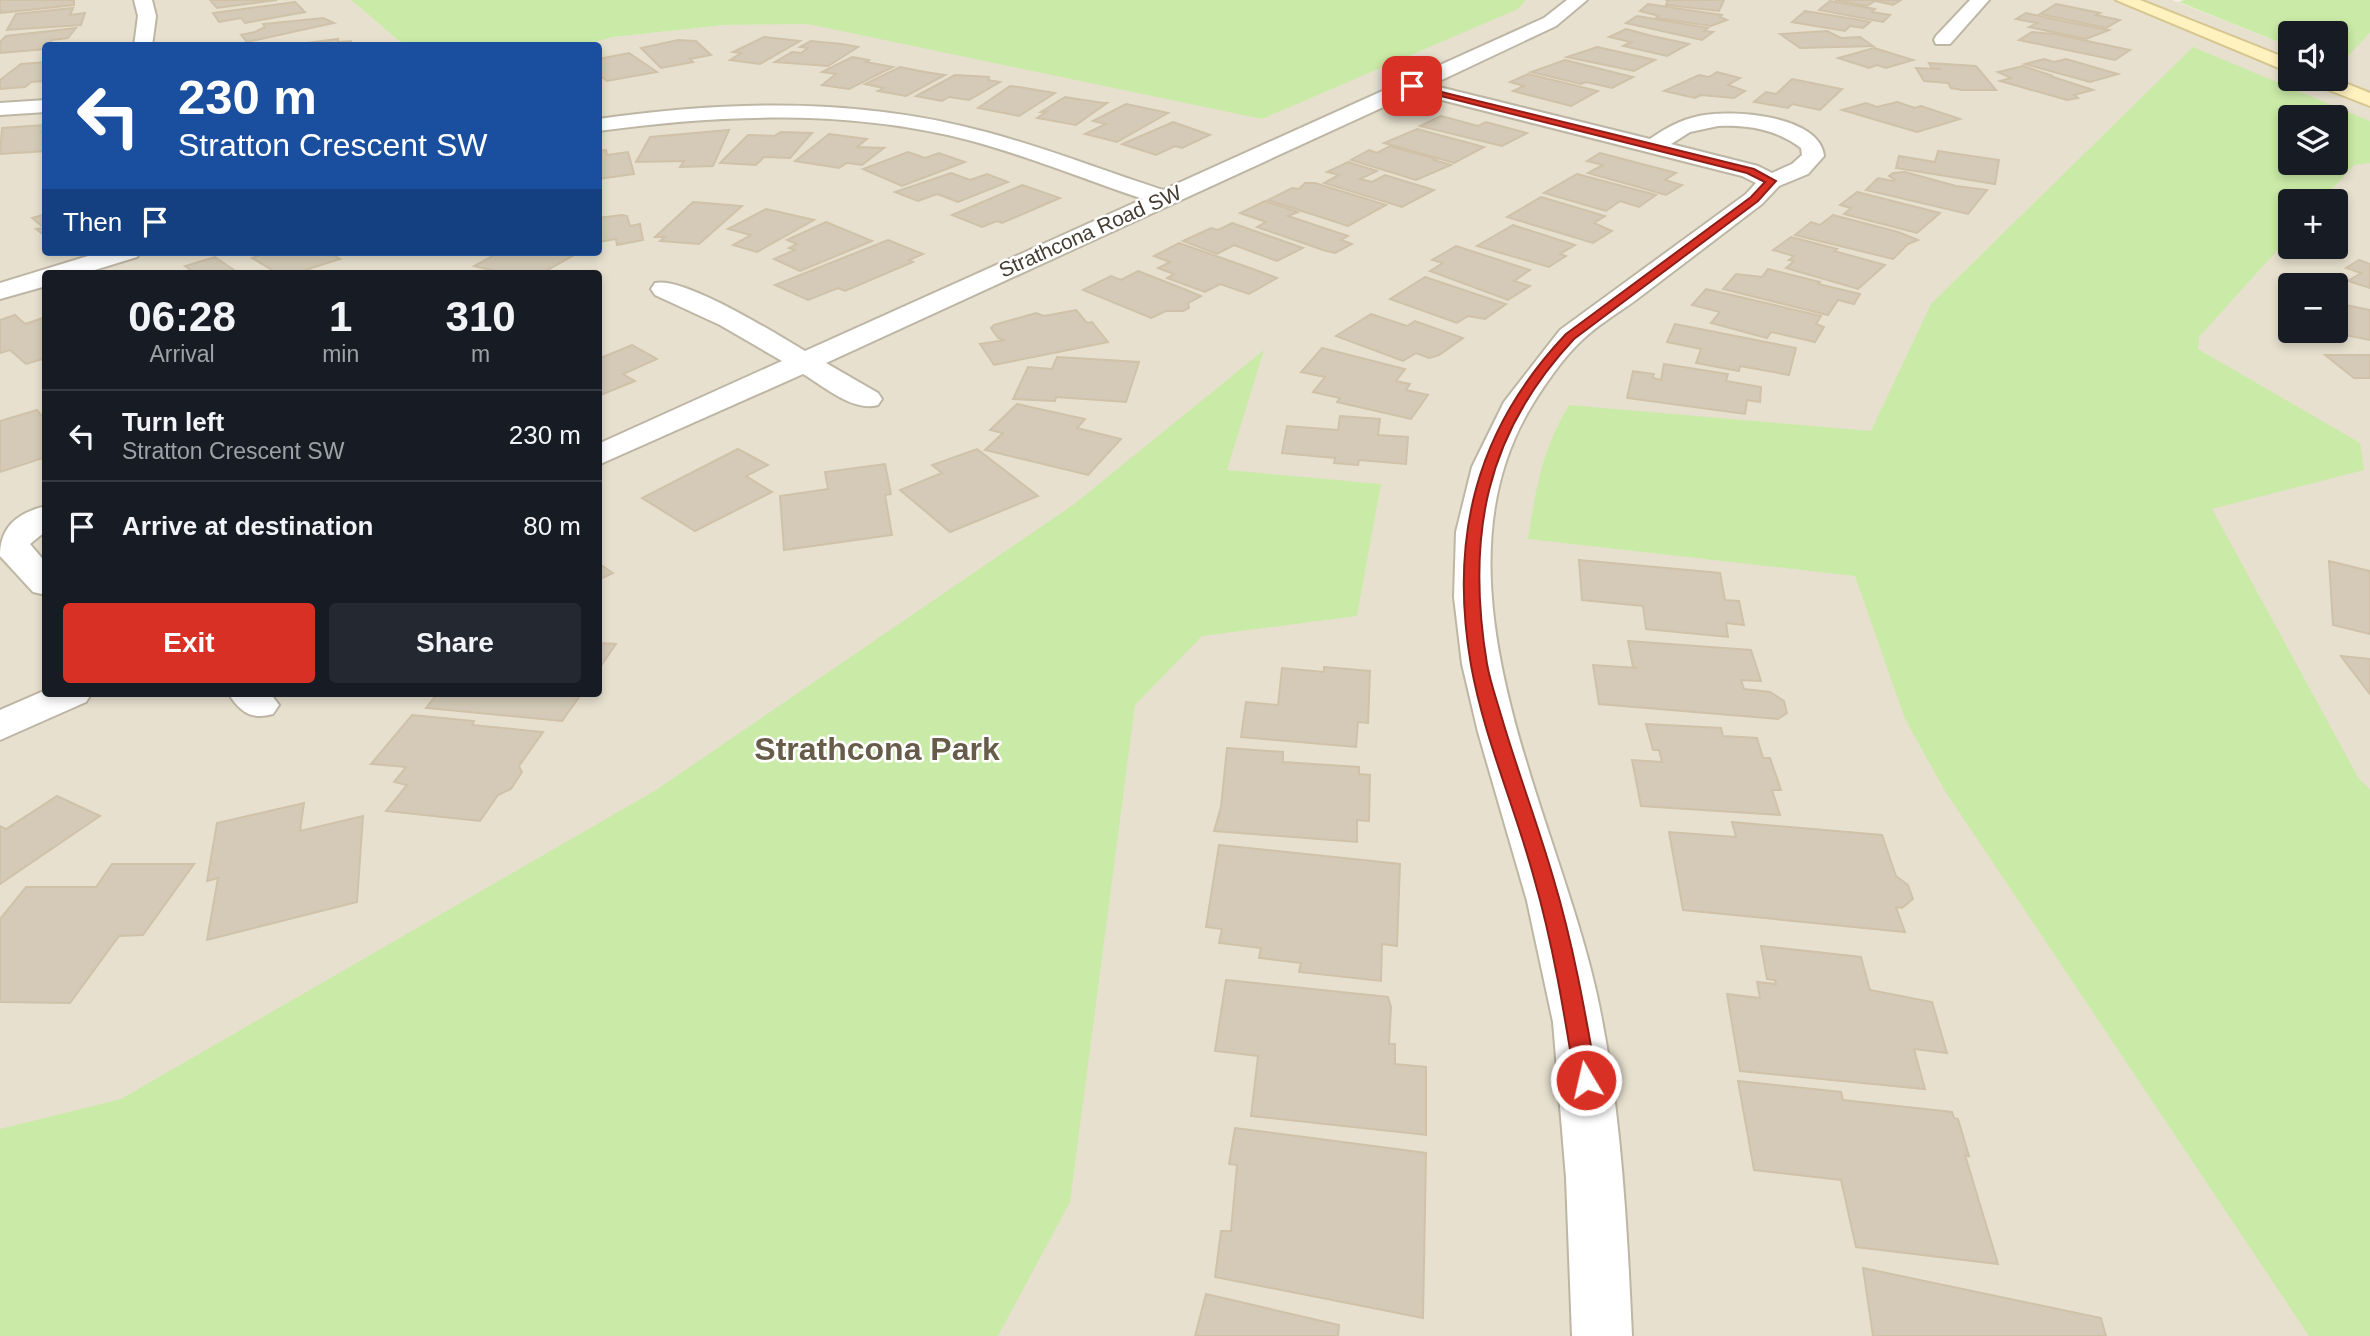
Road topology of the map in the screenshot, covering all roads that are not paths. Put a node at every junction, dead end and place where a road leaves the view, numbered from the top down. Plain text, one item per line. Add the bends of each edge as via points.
1 (143, 0) edge
2 (1578, 0) edge
3 (1980, 0) edge
4 (2125, 0) edge
5 (1943, 40) dead end
6 (144, 42) edge
7 (2278, 62) edge
8 (1412, 86) junction
9 (2348, 91) edge
10 (2370, 100) edge
11 (42, 106) edge
12 (0, 109) edge
13 (602, 124) edge
14 (1654, 146) junction
15 (1771, 181) junction
16 (1163, 198) junction
17 (115, 256) edge
18 (68, 270) edge
19 (42, 278) edge
20 (664, 289) dead end
21 (0, 290) edge
22 (804, 364) junction
23 (867, 399) dead end
24 (602, 454) edge
25 (42, 519) edge
26 (42, 580) edge
27 (63, 697) edge
28 (0, 726) edge
29 (1602, 1336) edge

1 - 6 street via 147,16
2 - 8 street, Strathcona Road SW via 1550,22
3 - 5 street
4 - 7 street
8 - 14 street
8 - 16 street, Strathcona Road SW
9 - 10 street
11 - 12 street
13 - 16 street via 702,105 910,121 979,136
14 - 15 street via 1750,171
14 - 15 street via 1684,127 1723,121 1773,127 1812,145 1813,156 1800,169
15 - 29 street via 1754,199 1570,336 1545,363 1505,422 1481,487 1474,526 1472,614 1479,665 1512,785 1544,876 1570,981 1584,1067
16 - 22 street, Strathcona Road SW
17 - 18 street
19 - 21 street
20 - 22 street via 730,319
22 - 23 street
22 - 24 street, Strathcona Road SW
25 - 26 street via 20,533 13,544 16,554
27 - 28 street

